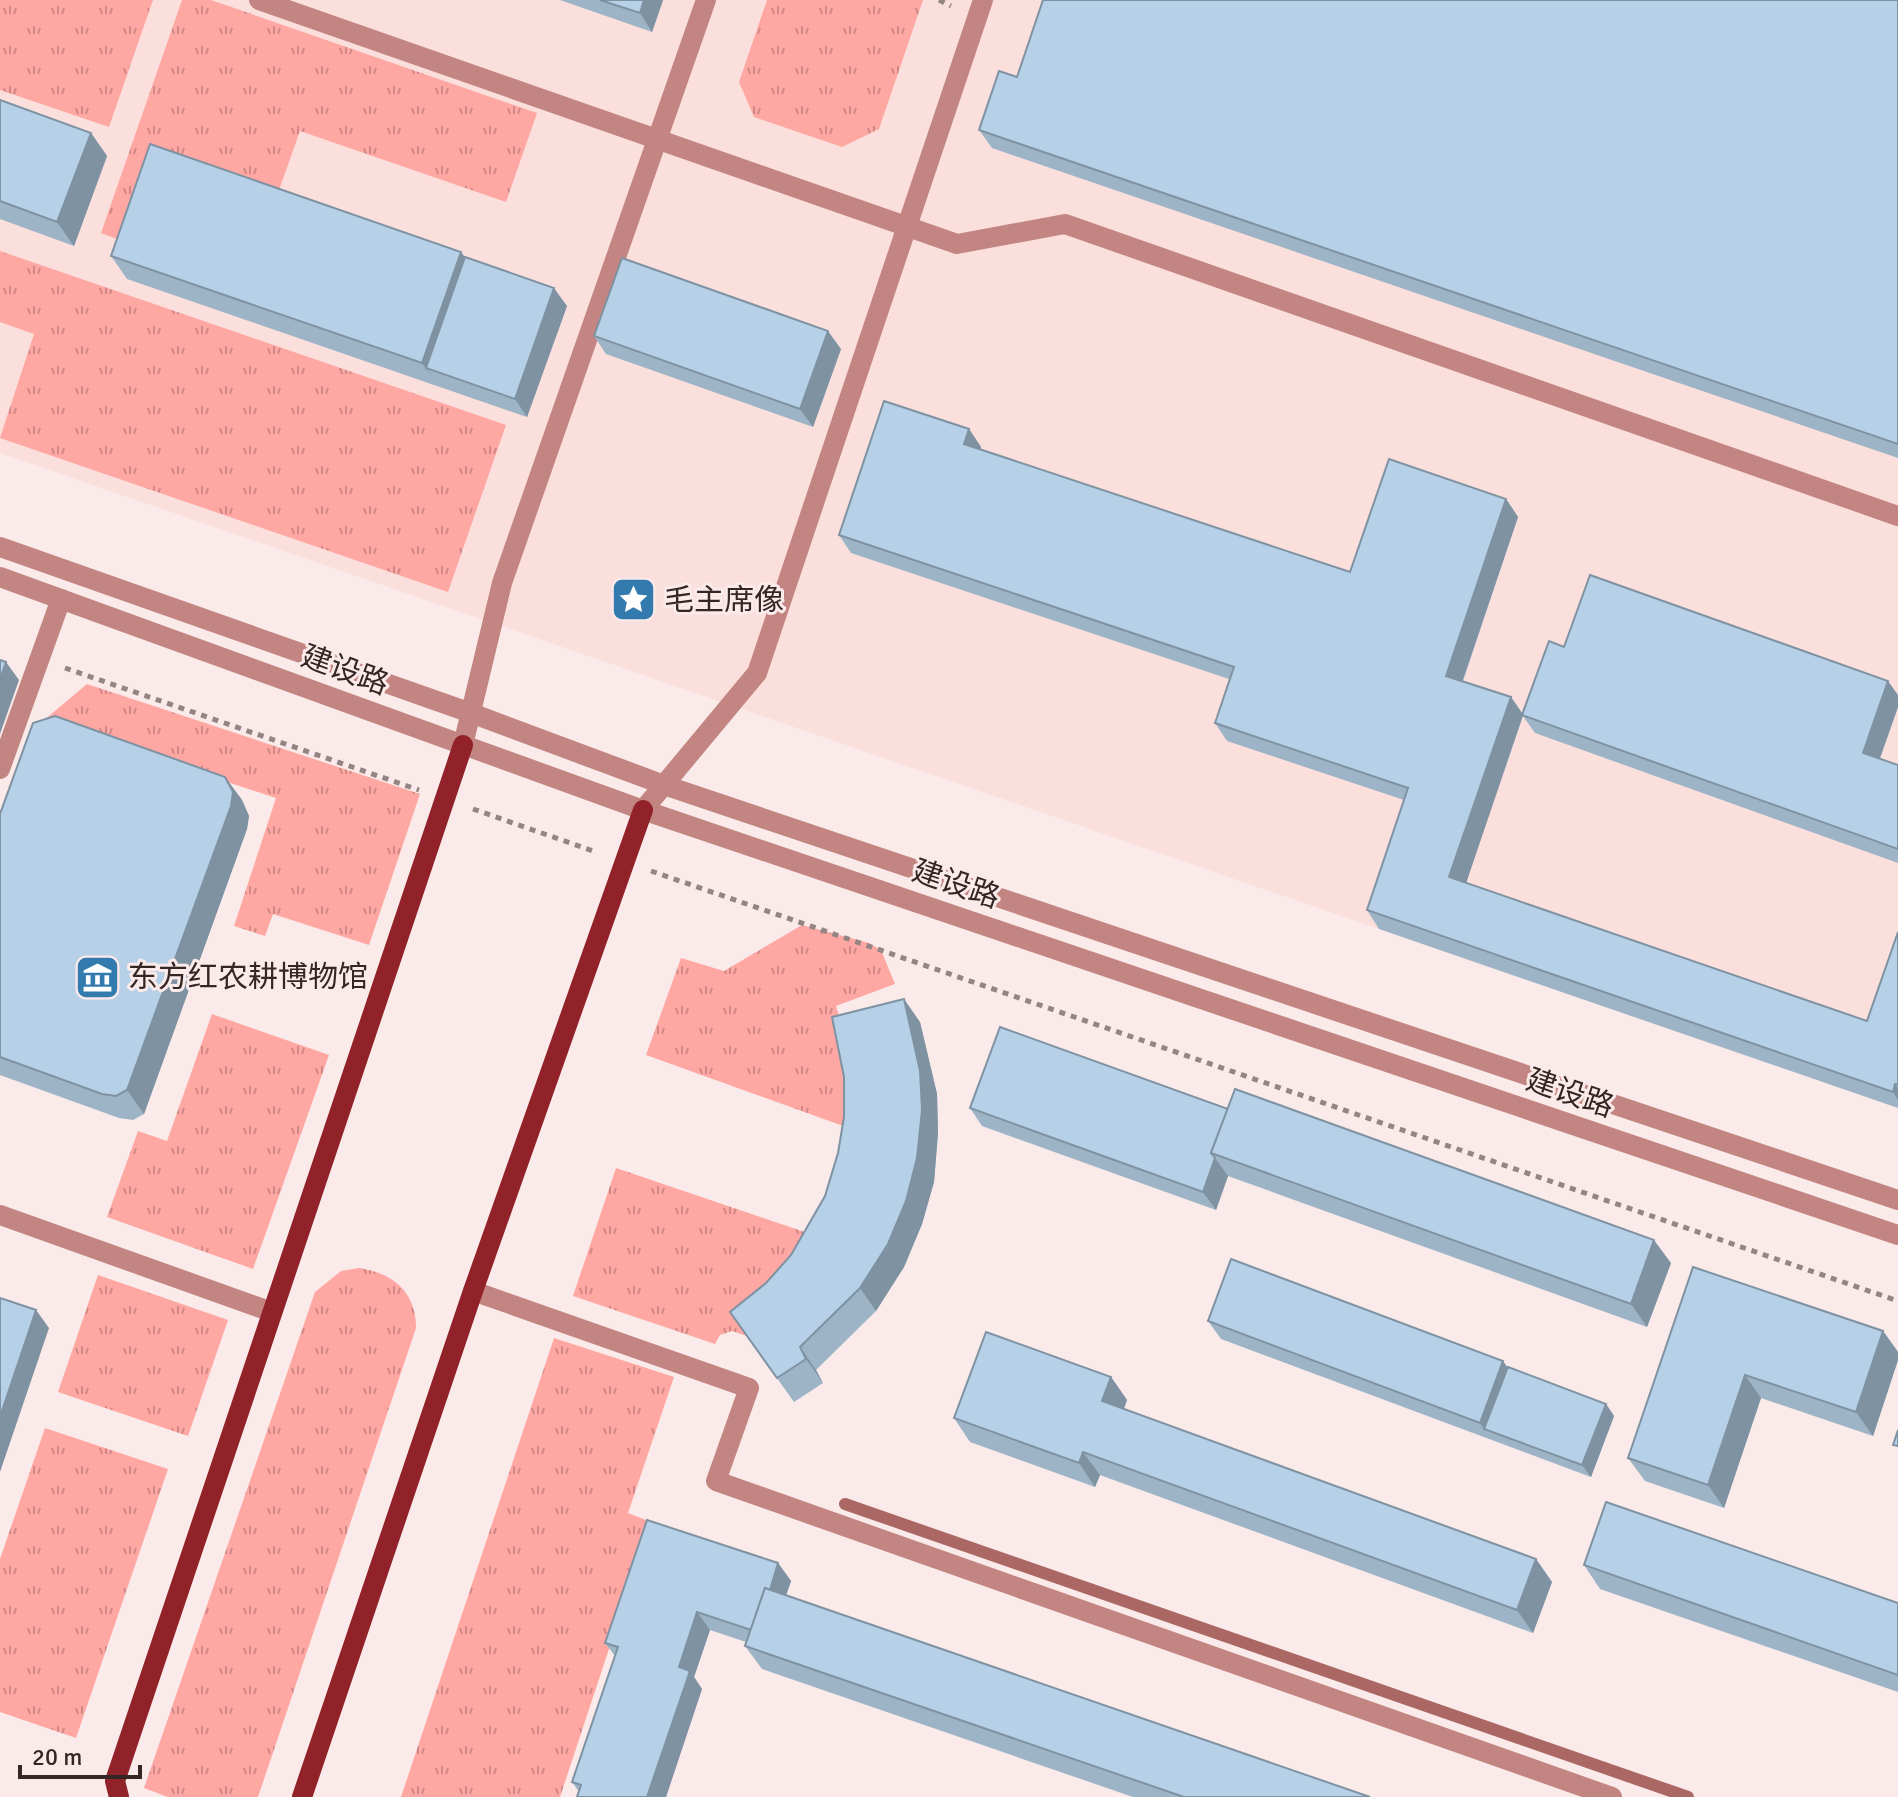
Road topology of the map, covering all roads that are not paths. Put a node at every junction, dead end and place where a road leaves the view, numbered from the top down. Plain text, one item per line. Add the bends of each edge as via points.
1 (259, 0) edge
2 (706, 0) edge
3 (983, 0) edge
4 (657, 140) junction
5 (907, 227) junction
6 (1898, 516) edge
7 (0, 547) edge
8 (0, 577) edge
9 (61, 599) junction
10 (471, 713) junction
11 (463, 745) junction
12 (0, 769) edge
13 (664, 785) junction
14 (643, 810) junction
15 (1898, 1200) edge
16 (0, 1215) edge
17 (1898, 1235) edge
18 (473, 1291) junction
19 (272, 1312) junction
20 (119, 1797) edge
21 (302, 1797) edge
22 (1612, 1797) edge

1 - 4 street
2 - 4 street
3 - 5 street
4 - 5 street
4 - 10 street via 502,583
5 - 6 street via 957,244 1065,224
5 - 13 street via 757,673
7 - 10 street, 建设路
8 - 9 street, 建设路
9 - 11 street, 建设路
9 - 12 street
10 - 11 street
10 - 13 street, 建设路
11 - 14 street, 建设路
11 - 19 main road
13 - 14 street
13 - 15 street, 建设路
14 - 17 street, 建设路
14 - 18 main road
16 - 19 street
18 - 21 main road
18 - 22 street via 749,1388 716,1481
19 - 20 main road via 115,1781

